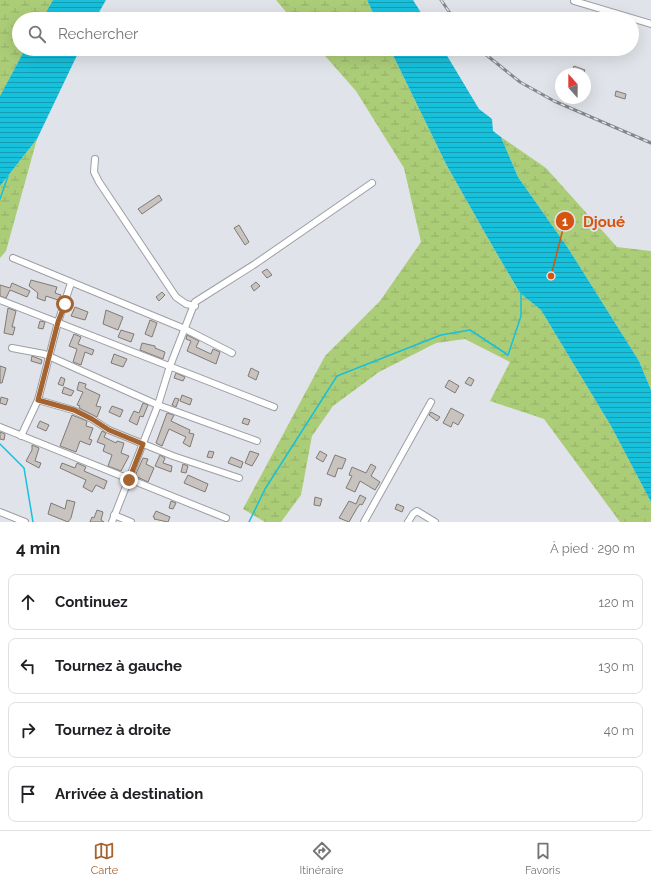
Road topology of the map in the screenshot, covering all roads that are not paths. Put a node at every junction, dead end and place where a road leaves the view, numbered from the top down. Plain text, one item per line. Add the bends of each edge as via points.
1 (574, 1) edge
2 (611, 12) edge
3 (639, 20) edge
4 (651, 24) edge
5 (95, 159) dead end
6 (372, 183) dead end
7 (13, 258) dead end
8 (71, 283) junction
9 (0, 300) edge
10 (195, 306) junction
11 (58, 322) junction
12 (185, 329) junction
13 (12, 348) dead end
14 (232, 353) dead end
15 (50, 358) junction
16 (170, 366) junction
17 (38, 400) junction
18 (431, 402) dead end
19 (158, 406) junction
20 (274, 408) dead end
21 (0, 427) edge
22 (21, 436) junction
23 (257, 441) dead end
24 (143, 444) junction
25 (239, 478) dead end
26 (129, 480) junction
27 (0, 512) edge
28 (114, 515) junction
29 (226, 518) dead end
30 (25, 522) edge
31 (112, 522) edge
32 (132, 522) edge
33 (364, 522) edge
34 (408, 522) edge
35 (435, 522) edge

1 - 2 street
3 - 4 street
5 - 10 street via 94,172 99,182 176,298
6 - 10 street via 195,302
7 - 8 street
8 - 11 street
8 - 12 street
9 - 11 street
10 - 12 street
11 - 15 street
11 - 16 street
12 - 14 street
12 - 16 street
13 - 15 street via 44,354
15 - 17 street
15 - 19 street
16 - 19 street
16 - 20 street
17 - 22 street
17 - 24 street via 74,410 109,430
18 - 33 street
19 - 23 street
19 - 24 street
21 - 22 street
22 - 26 street
24 - 25 street
24 - 26 street
26 - 28 street
26 - 29 street
27 - 30 street
28 - 31 street
28 - 32 street
34 - 35 street via 417,511

